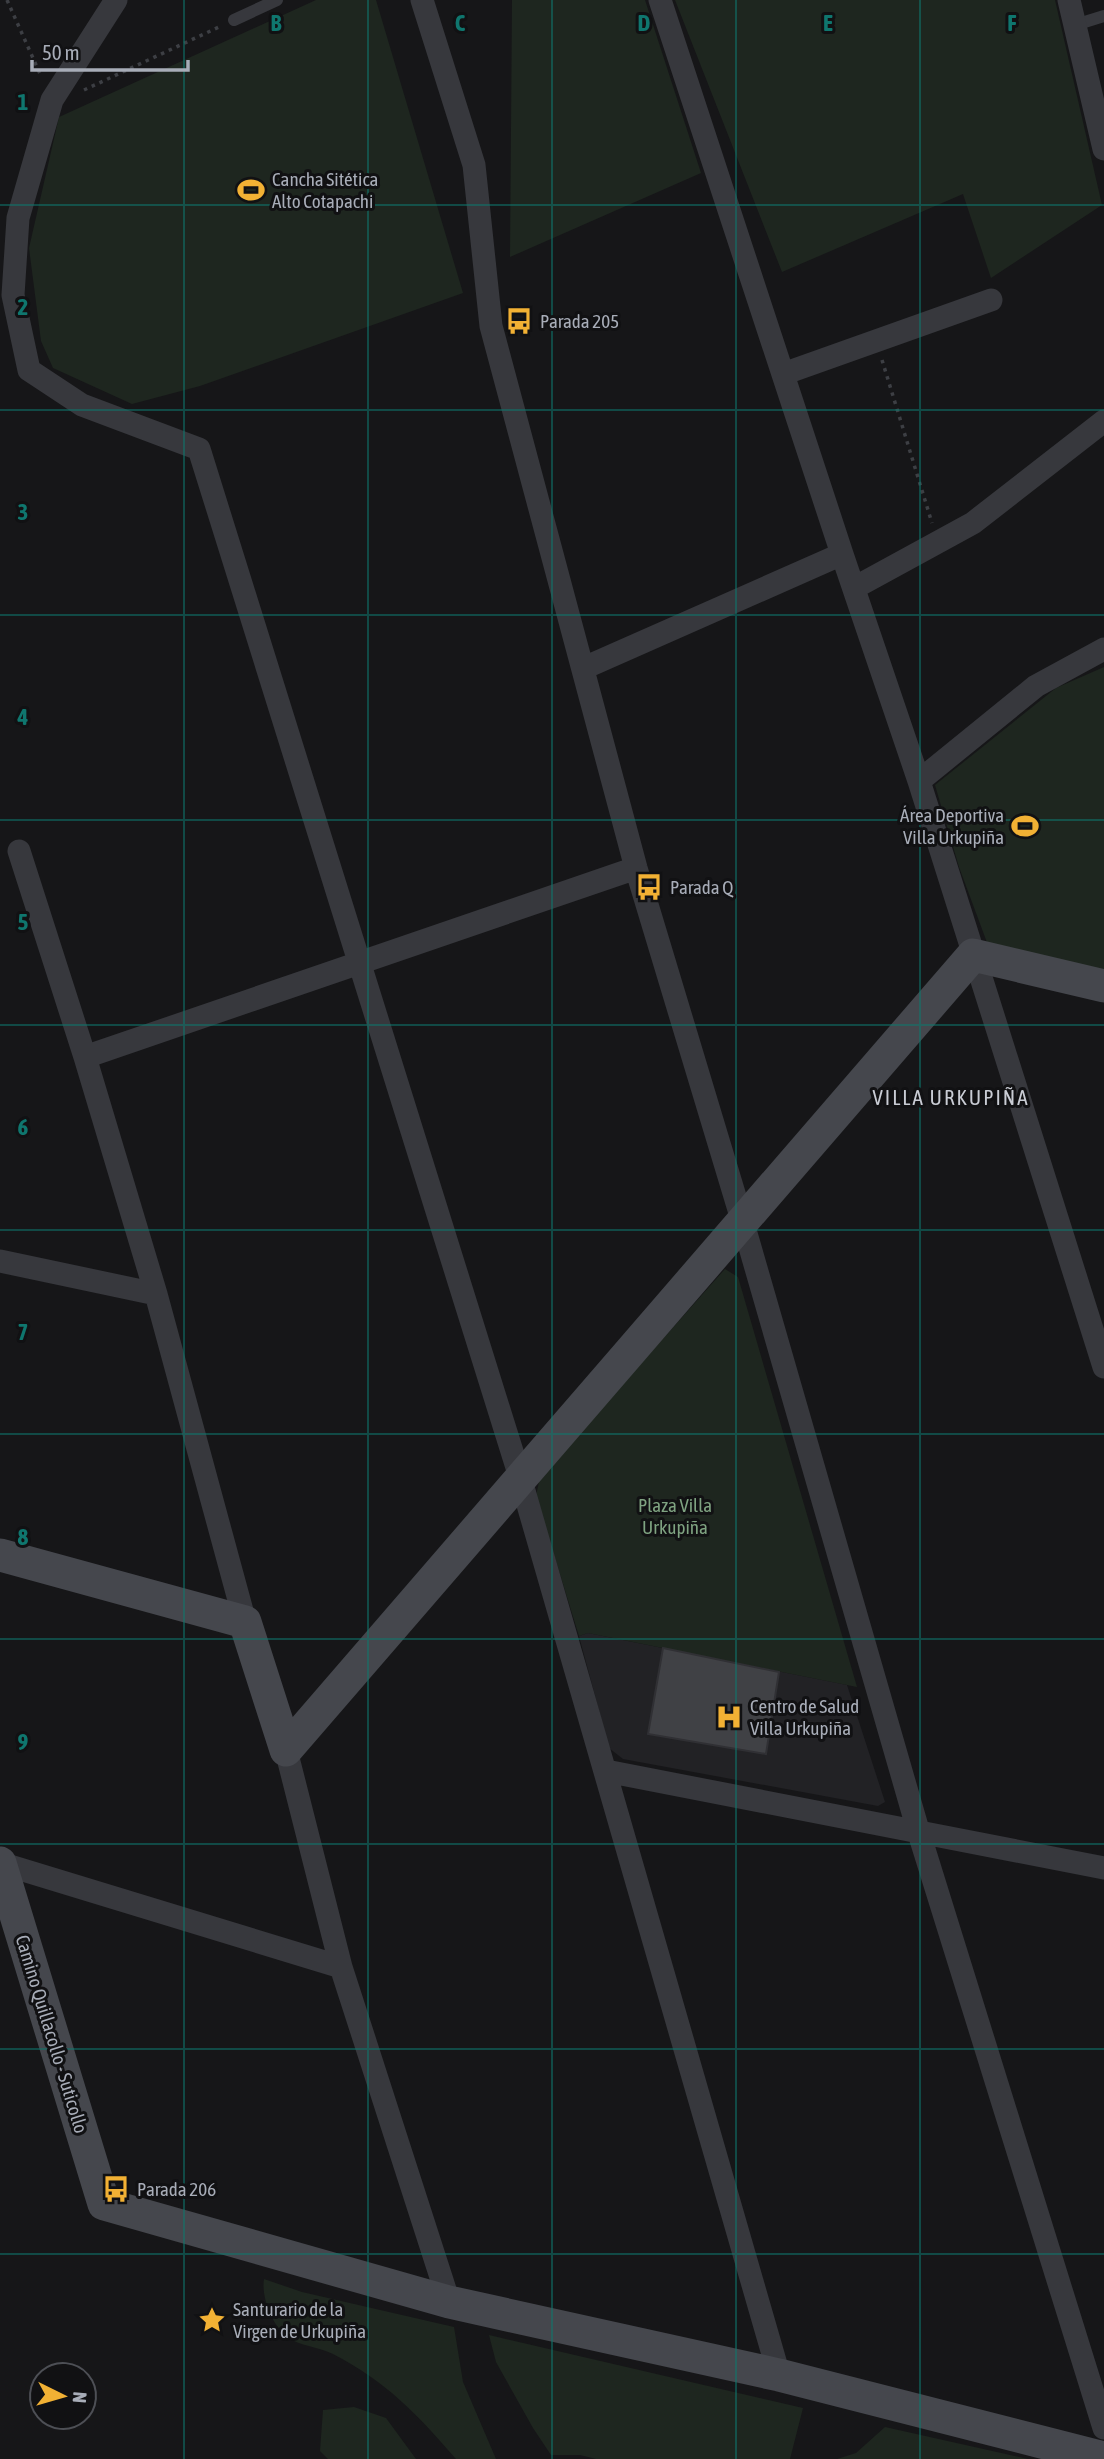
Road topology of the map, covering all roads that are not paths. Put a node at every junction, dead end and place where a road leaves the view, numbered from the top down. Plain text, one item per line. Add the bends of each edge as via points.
1 (116, 0) edge
2 (277, 0) edge
3 (422, 0) edge
4 (660, 0) edge
5 (1069, 0) edge
6 (1104, 16) edge
7 (234, 20) road end
8 (1075, 25) junction
9 (1104, 149) edge
10 (992, 300) dead end
11 (783, 374) junction
12 (1104, 421) edge
13 (842, 554) junction
14 (854, 588) junction
15 (1104, 649) edge
16 (584, 668) junction
17 (919, 781) junction
18 (19, 851) dead end
19 (636, 868) junction
20 (973, 955) junction
21 (358, 962) junction
22 (1104, 986) edge
23 (85, 1057) junction
24 (743, 1223) junction
25 (0, 1261) edge
26 (1080, 1285) junction
27 (1104, 1290) edge
28 (156, 1294) junction
29 (1104, 1367) edge
30 (520, 1478) junction
31 (0, 1555) edge
32 (245, 1622) junction
33 (286, 1750) junction
34 (606, 1771) junction
35 (918, 1830) junction
36 (0, 1863) edge
37 (1104, 1868) edge
38 (341, 1967) junction
39 (449, 2302) junction
40 (779, 2375) junction
41 (1104, 2428) edge
42 (1104, 2458) edge

1 - 21 street via 51,103 18,218 13,295 29,370 82,405 199,449
2 - 7 lane
3 - 16 street via 474,165 491,326
4 - 11 street
5 - 8 street
6 - 8 lane
8 - 9 street
10 - 11 street
11 - 13 street
12 - 14 street via 973,523
13 - 14 street
13 - 16 street
14 - 17 street
15 - 17 street via 1036,686
16 - 19 street
17 - 20 street
18 - 23 street
19 - 21 street
19 - 24 street
20 - 22 street
20 - 24 street
20 - 26 street
21 - 23 street
21 - 30 street
23 - 28 street
24 - 30 street
24 - 35 street
25 - 28 street
26 - 27 street
26 - 29 street
28 - 32 street
30 - 33 street
30 - 34 street
31 - 32 street
32 - 33 street
33 - 38 street
34 - 35 street
34 - 40 street
35 - 37 street
35 - 41 street
36 - 38 street
36 - 39 street, Camino Quillacollo - Suticollo via 104,2204
38 - 39 street
39 - 40 street
40 - 42 street

